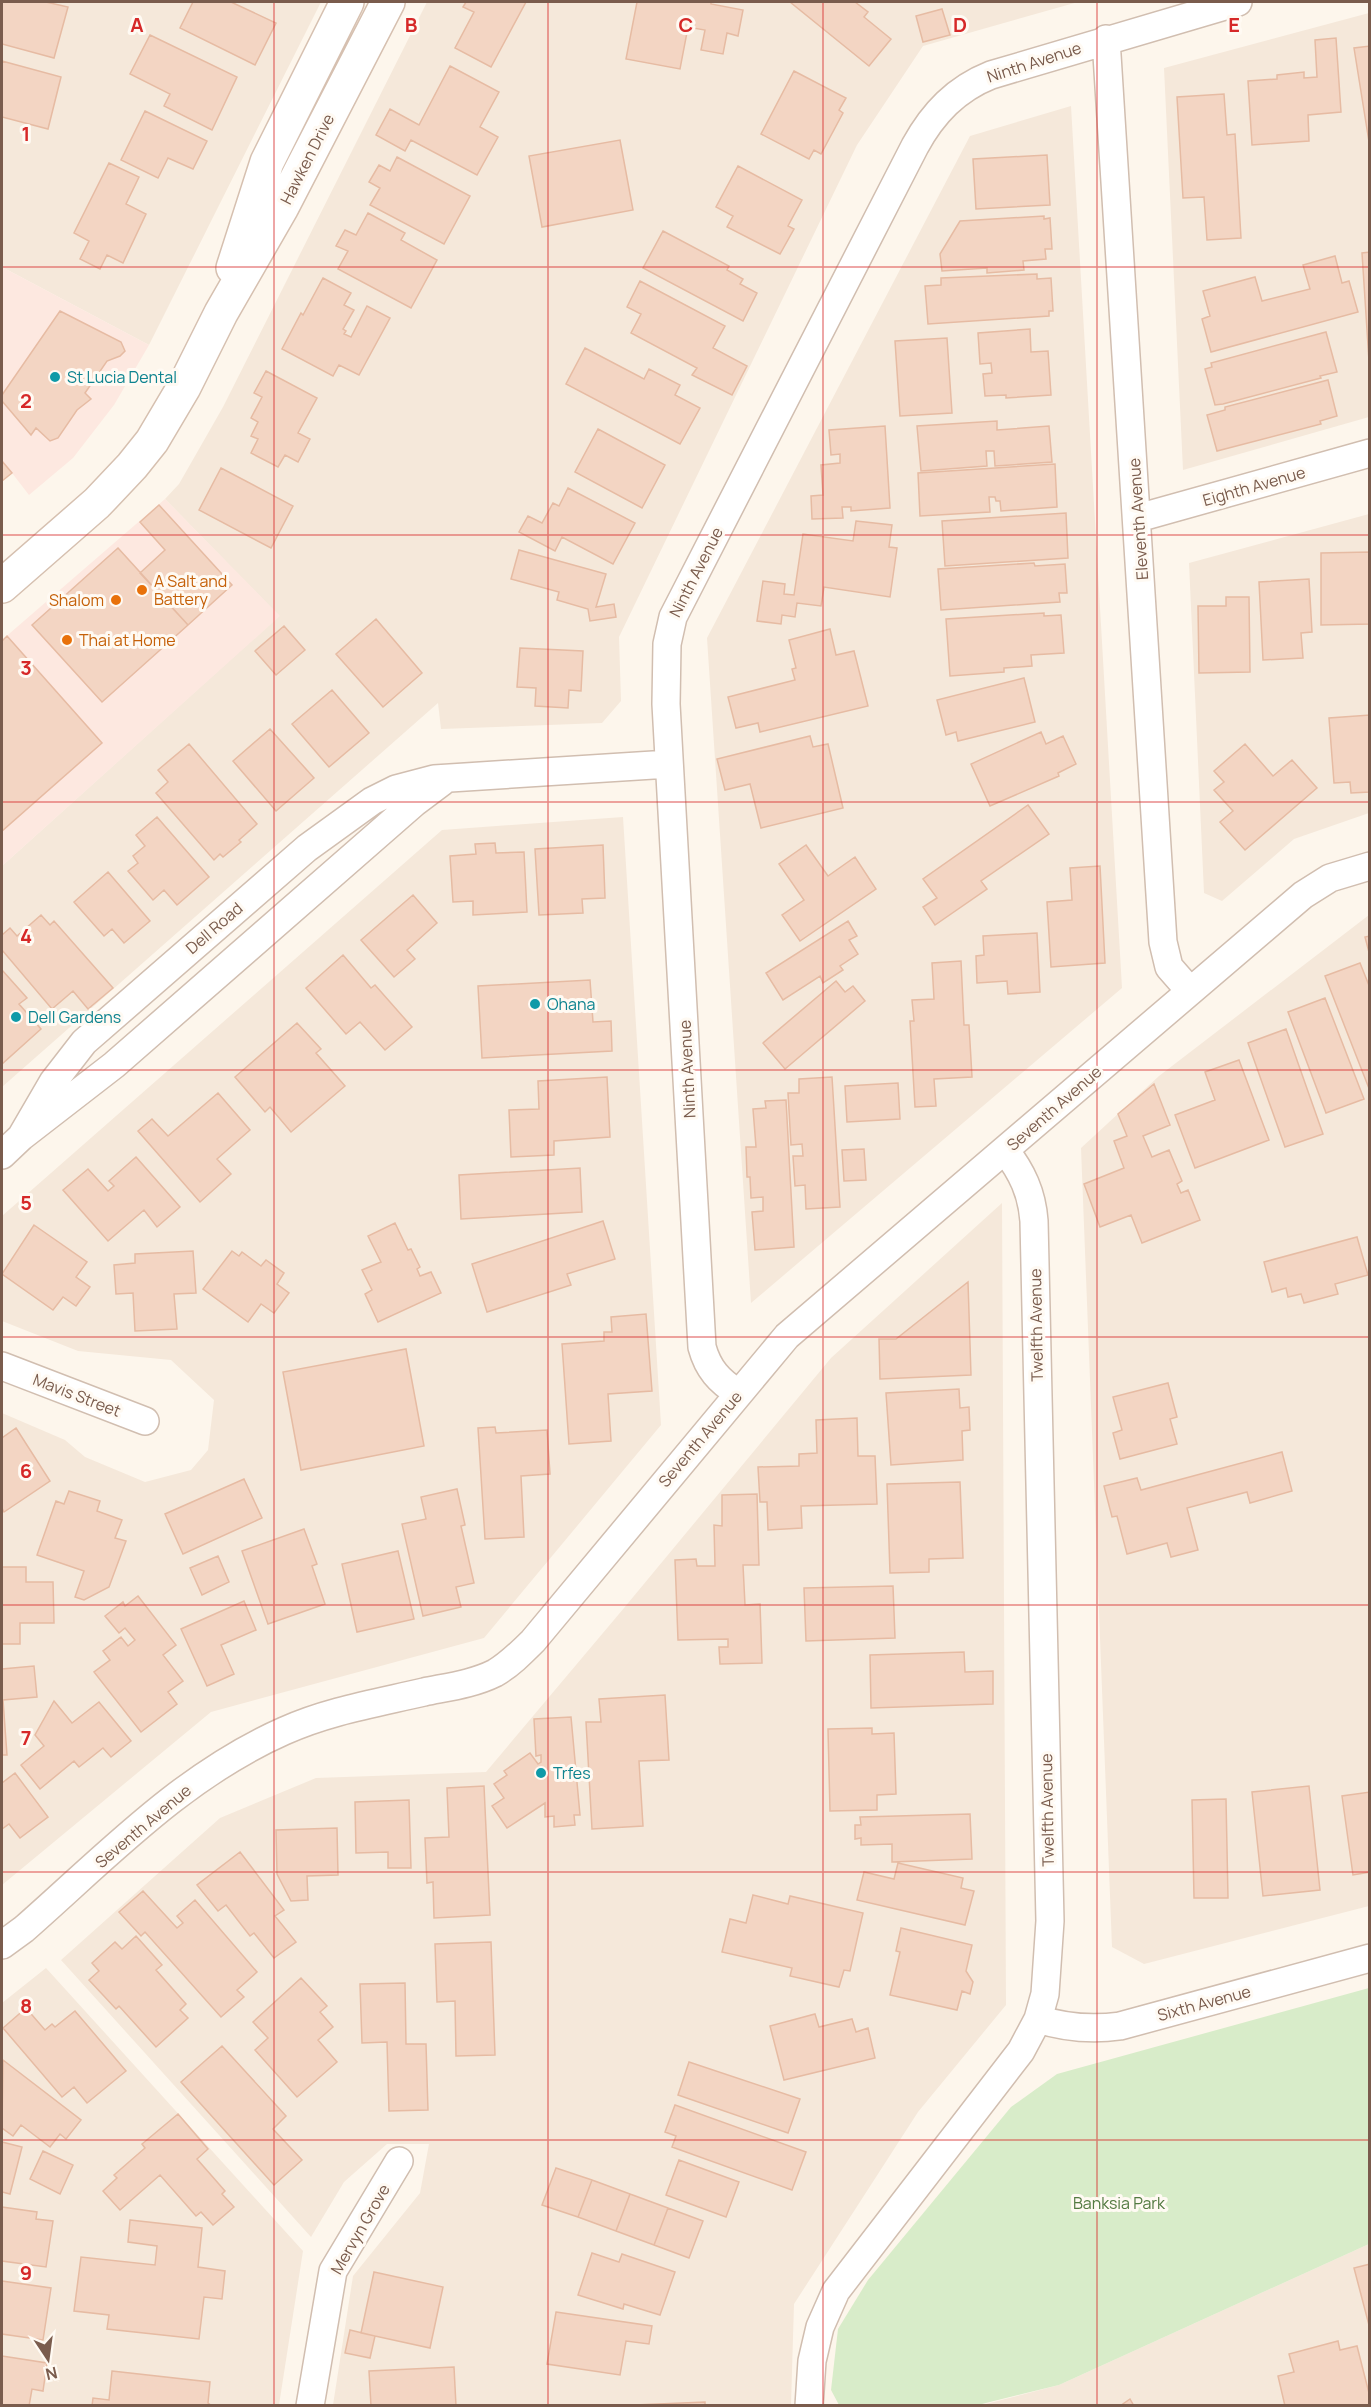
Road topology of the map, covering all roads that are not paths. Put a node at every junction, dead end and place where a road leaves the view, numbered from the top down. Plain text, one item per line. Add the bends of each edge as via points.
1 (347, 2) edge
2 (388, 2) edge
3 (1238, 2) edge
4 (1107, 39) junction
5 (220, 313) junction
6 (1370, 453) edge
7 (1138, 518) junction
8 (2, 586) edge
9 (669, 764) junction
10 (451, 777) junction
11 (1370, 866) edge
12 (1190, 991) junction
13 (21, 1137) junction
14 (1005, 1150) junction
15 (2, 1155) edge
16 (4, 1368) edge
17 (738, 1393) junction
18 (145, 1422) dead end
19 (2, 1945) edge
20 (1370, 1958) edge
21 (1038, 2019) junction
22 (399, 2161) dead end
23 (310, 2406) edge
24 (809, 2406) edge

1 - 5 main road, Hawken Drive via 267,162
2 - 5 main road, Hawken Drive via 286,200
3 - 4 street, Ninth Avenue
4 - 7 street, Eleventh Avenue
4 - 9 street, Ninth Avenue via 977,81 948,101 922,134 673,617 667,656
5 - 8 main road, Hawken Drive via 184,387 132,466 97,503
6 - 7 street, Eighth Avenue
7 - 12 street, Eleventh Avenue via 1164,950 1169,967
9 - 10 street, Dell Road
9 - 17 street, Ninth Avenue via 702,1347 714,1375
10 - 13 street, Dell Road via 414,803 114,1065
10 - 13 street, Dell Road via 419,782 385,794 307,848 84,1042 53,1082
11 - 12 street, Seventh Avenue via 1318,884
12 - 14 street, Seventh Avenue
13 - 15 street, Dell Road
14 - 17 street, Seventh Avenue via 792,1331
14 - 21 street, Twelfth Avenue via 1026,1183 1034,1221 1050,1921 1045,1994
16 - 18 street, Mavis Street
17 - 19 street, Seventh Avenue via 533,1641 500,1670 460,1685 334,1713 243,1752 161,1806
20 - 21 street, Sixth Avenue via 1120,2026 1074,2028
21 - 24 street, Twelfth Avenue via 1021,2051 836,2291 820,2327 812,2361
22 - 23 street, Mervyn Grove via 333,2271

